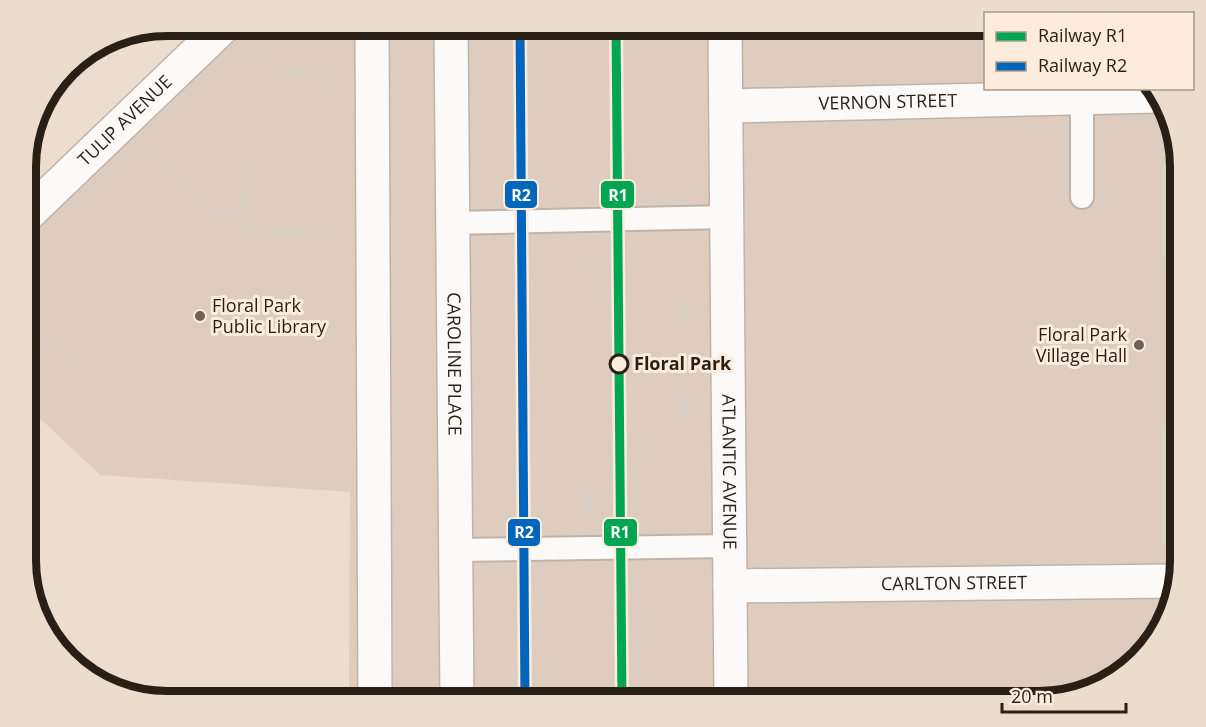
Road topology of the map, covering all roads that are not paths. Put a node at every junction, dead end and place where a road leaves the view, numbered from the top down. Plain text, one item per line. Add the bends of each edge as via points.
1 (213, 36) edge
2 (372, 36) edge
3 (451, 36) edge
4 (724, 36) edge
5 (1149, 96) edge
6 (1082, 98) junction
7 (726, 106) junction
8 (1082, 196) dead end
9 (36, 206) edge
10 (726, 217) junction
11 (453, 222) junction
12 (730, 546) junction
13 (456, 550) junction
14 (1168, 581) edge
15 (730, 586) junction
16 (375, 691) edge
17 (457, 691) edge
18 (731, 691) edge

1 - 9 street, TULIP AVENUE
2 - 16 street
3 - 11 street, CAROLINE PLACE
4 - 7 street, ATLANTIC AVENUE
5 - 6 street, VERNON STREET
6 - 7 street, VERNON STREET
6 - 8 lane
7 - 10 street, ATLANTIC AVENUE
10 - 11 lane
10 - 12 street, ATLANTIC AVENUE
11 - 13 street, CAROLINE PLACE
12 - 13 lane
12 - 15 street, ATLANTIC AVENUE
13 - 17 street, CAROLINE PLACE
14 - 15 street, CARLTON STREET
15 - 18 street, ATLANTIC AVENUE

